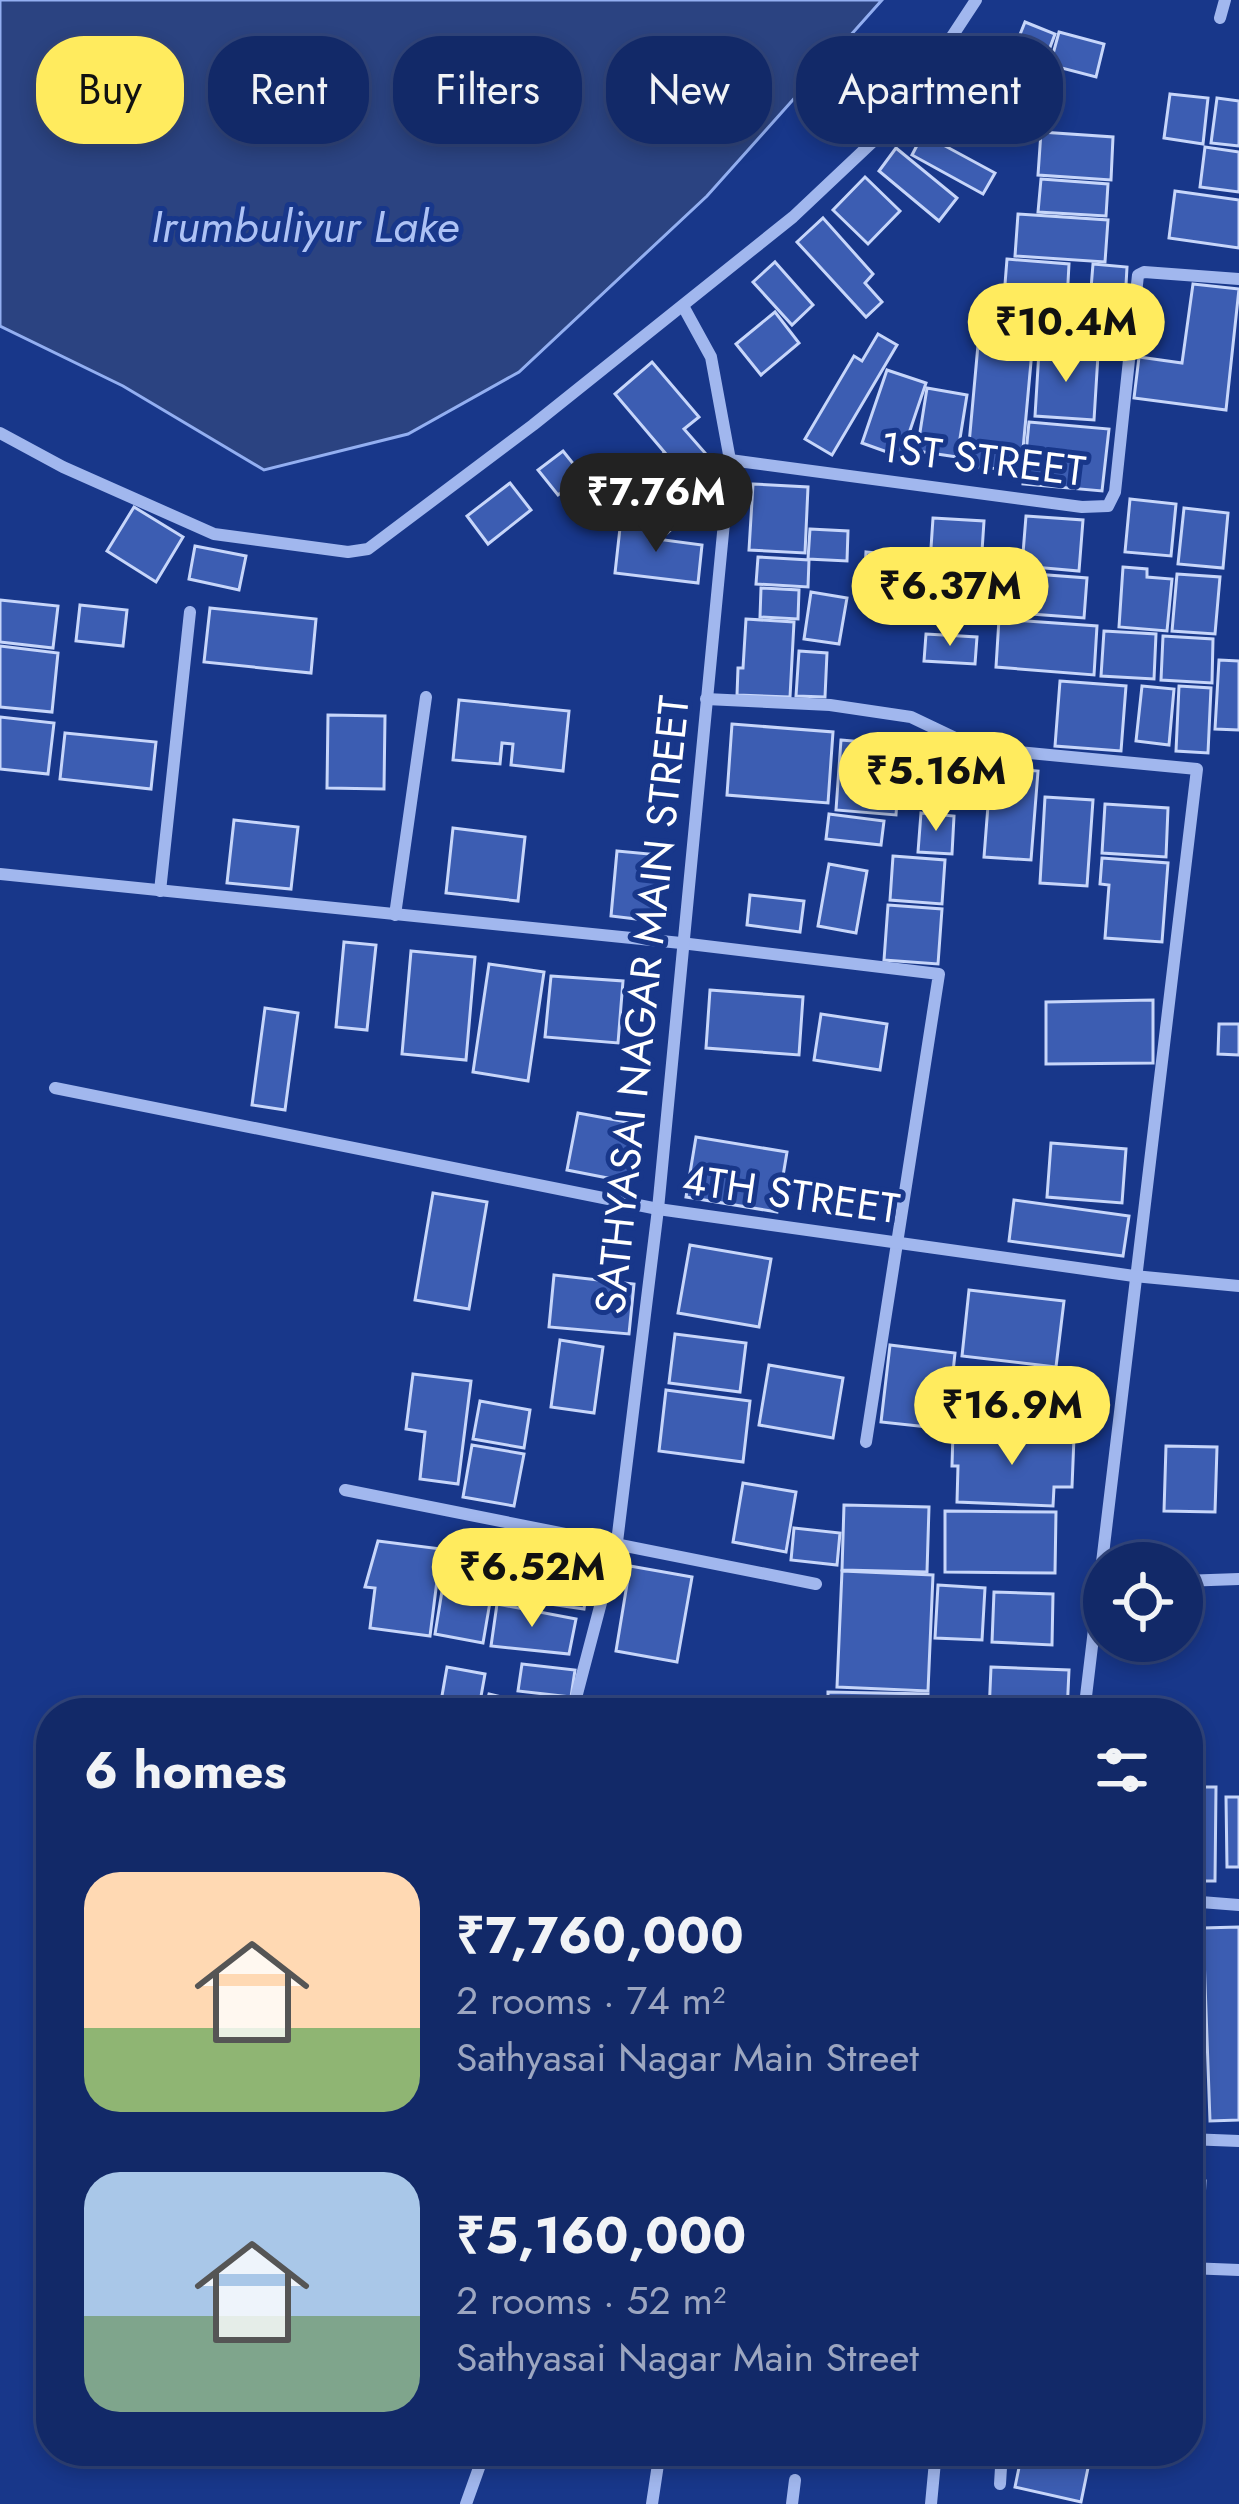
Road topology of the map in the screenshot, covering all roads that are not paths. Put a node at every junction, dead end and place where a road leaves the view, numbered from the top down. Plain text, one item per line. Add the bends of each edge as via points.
1 (976, 0) edge
2 (1225, 0) edge
3 (1220, 18) dead end
4 (1239, 279) edge
5 (683, 306) junction
6 (0, 433) edge
7 (730, 460) junction
8 (190, 613) dead end
9 (426, 697) dead end
10 (706, 699) junction
11 (0, 874) edge
12 (160, 891) junction
13 (395, 915) junction
14 (681, 943) junction
15 (55, 1088) dead end
16 (658, 1209) junction
17 (896, 1243) junction
18 (1134, 1276) junction
19 (1239, 1286) edge
20 (866, 1442) dead end
21 (345, 1490) dead end
22 (617, 1542) junction
23 (1106, 1542) edge
24 (1239, 1579) edge
25 (1203, 1581) edge
26 (816, 1584) dead end
27 (1091, 1662) edge
28 (576, 1698) edge
29 (1086, 1698) edge
30 (1203, 1902) edge
31 (1239, 1905) edge
32 (1203, 2139) edge
33 (1239, 2141) edge
34 (1203, 2269) edge
35 (1239, 2270) edge
36 (480, 2466) edge
37 (658, 2466) edge
38 (935, 2466) edge
39 (1001, 2466) edge
40 (795, 2480) dead end
41 (1000, 2484) dead end
42 (466, 2504) edge
43 (652, 2504) edge
44 (792, 2504) edge
45 (931, 2504) edge

1 - 5 street via 899,117
2 - 3 street
4 - 7 street, 1ST STREET via 1138,275 1108,506
5 - 6 street via 368,549 214,534
5 - 7 street, SATHYASAI NAGAR MAIN STREET via 711,357
7 - 10 street, SATHYASAI NAGAR MAIN STREET
8 - 12 street
9 - 13 street
10 - 14 street, SATHYASAI NAGAR MAIN STREET
10 - 18 street via 871,711 911,717 976,748 1197,769
11 - 12 street
12 - 13 street
13 - 14 street
14 - 16 street, SATHYASAI NAGAR MAIN STREET
14 - 17 street via 939,974
15 - 16 street, 4TH STREET
16 - 17 street, 4TH STREET
16 - 22 street, SATHYASAI NAGAR MAIN STREET
17 - 18 street, 4TH STREET
17 - 20 street
18 - 19 street, 4TH STREET
18 - 23 street
21 - 22 street
22 - 26 street
22 - 28 street, SATHYASAI NAGAR MAIN STREET
24 - 25 street
27 - 29 street
30 - 31 street
32 - 33 street
34 - 35 street
36 - 42 street
37 - 43 street
38 - 45 street
39 - 41 street
40 - 44 street

